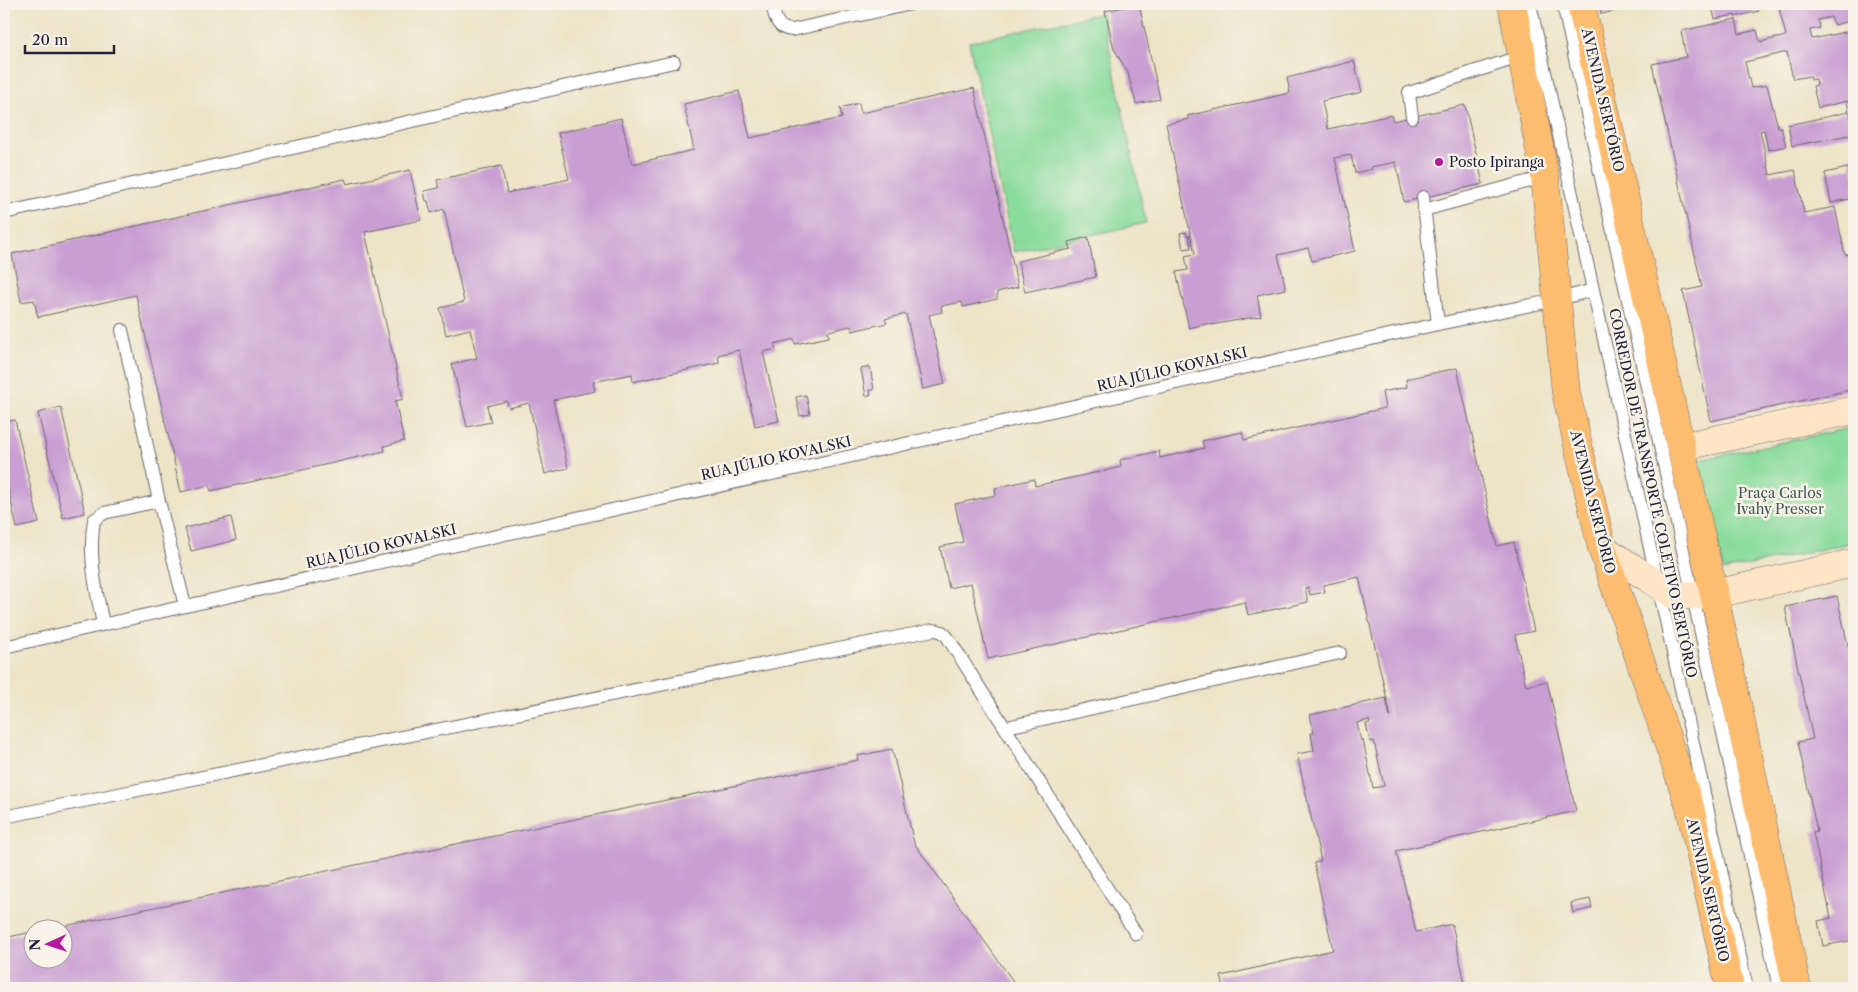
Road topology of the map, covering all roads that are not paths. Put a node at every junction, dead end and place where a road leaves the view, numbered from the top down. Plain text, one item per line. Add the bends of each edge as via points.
1 (772, 4) edge
2 (911, 4) edge
3 (1512, 4) edge
4 (1530, 4) edge
5 (1563, 4) edge
6 (1581, 4) edge
7 (1522, 56) junction
8 (674, 62) dead end
9 (1412, 117) dead end
10 (1545, 177) junction
11 (1423, 197) dead end
12 (1424, 210) junction
13 (4, 213) edge
14 (1594, 290) junction
15 (1556, 300) junction
16 (1438, 324) junction
17 (122, 330) dead end
18 (1854, 410) edge
19 (1681, 447) junction
20 (159, 501) junction
21 (1602, 548) junction
22 (1854, 563) edge
23 (1658, 586) junction
24 (1704, 595) junction
25 (185, 606) junction
26 (103, 624) junction
27 (4, 646) edge
28 (1340, 653) dead end
29 (1007, 727) junction
30 (4, 817) edge
31 (1136, 934) dead end
32 (1730, 988) edge
33 (1748, 988) edge
34 (1779, 988) edge
35 (1797, 988) edge

1 - 2 lane via 779,26 792,30
3 - 7 main road, AVENIDA SERTÓRIO
4 - 14 lane, CORREDOR DE TRANSPORTE COLETIVO SERTÓRIO
5 - 24 lane, CORREDOR DE TRANSPORTE COLETIVO SERTÓRIO
6 - 19 main road, AVENIDA SERTÓRIO
7 - 9 lane via 1409,93
7 - 10 main road, AVENIDA SERTÓRIO
8 - 13 lane
10 - 12 lane
10 - 15 main road, AVENIDA SERTÓRIO
11 - 12 lane
12 - 16 lane
14 - 15 lane, RUA JÚLIO KOVALSKI
14 - 23 lane, CORREDOR DE TRANSPORTE COLETIVO SERTÓRIO
15 - 16 lane, RUA JÚLIO KOVALSKI
15 - 21 main road, AVENIDA SERTÓRIO via 1566,393
16 - 25 lane, RUA JÚLIO KOVALSKI
17 - 20 lane
18 - 19 main road
19 - 24 main road, AVENIDA SERTÓRIO
20 - 25 lane
20 - 26 lane via 104,513 94,520 94,577
21 - 23 main road
21 - 32 main road, AVENIDA SERTÓRIO via 1690,807
22 - 24 main road
23 - 24 main road via 1676,596
23 - 33 lane, CORREDOR DE TRANSPORTE COLETIVO SERTÓRIO
24 - 34 lane, CORREDOR DE TRANSPORTE COLETIVO SERTÓRIO
24 - 35 main road, AVENIDA SERTÓRIO
25 - 26 lane, RUA JÚLIO KOVALSKI
26 - 27 lane, RUA JÚLIO KOVALSKI
28 - 29 lane
29 - 30 lane via 944,633 933,630
29 - 31 lane

